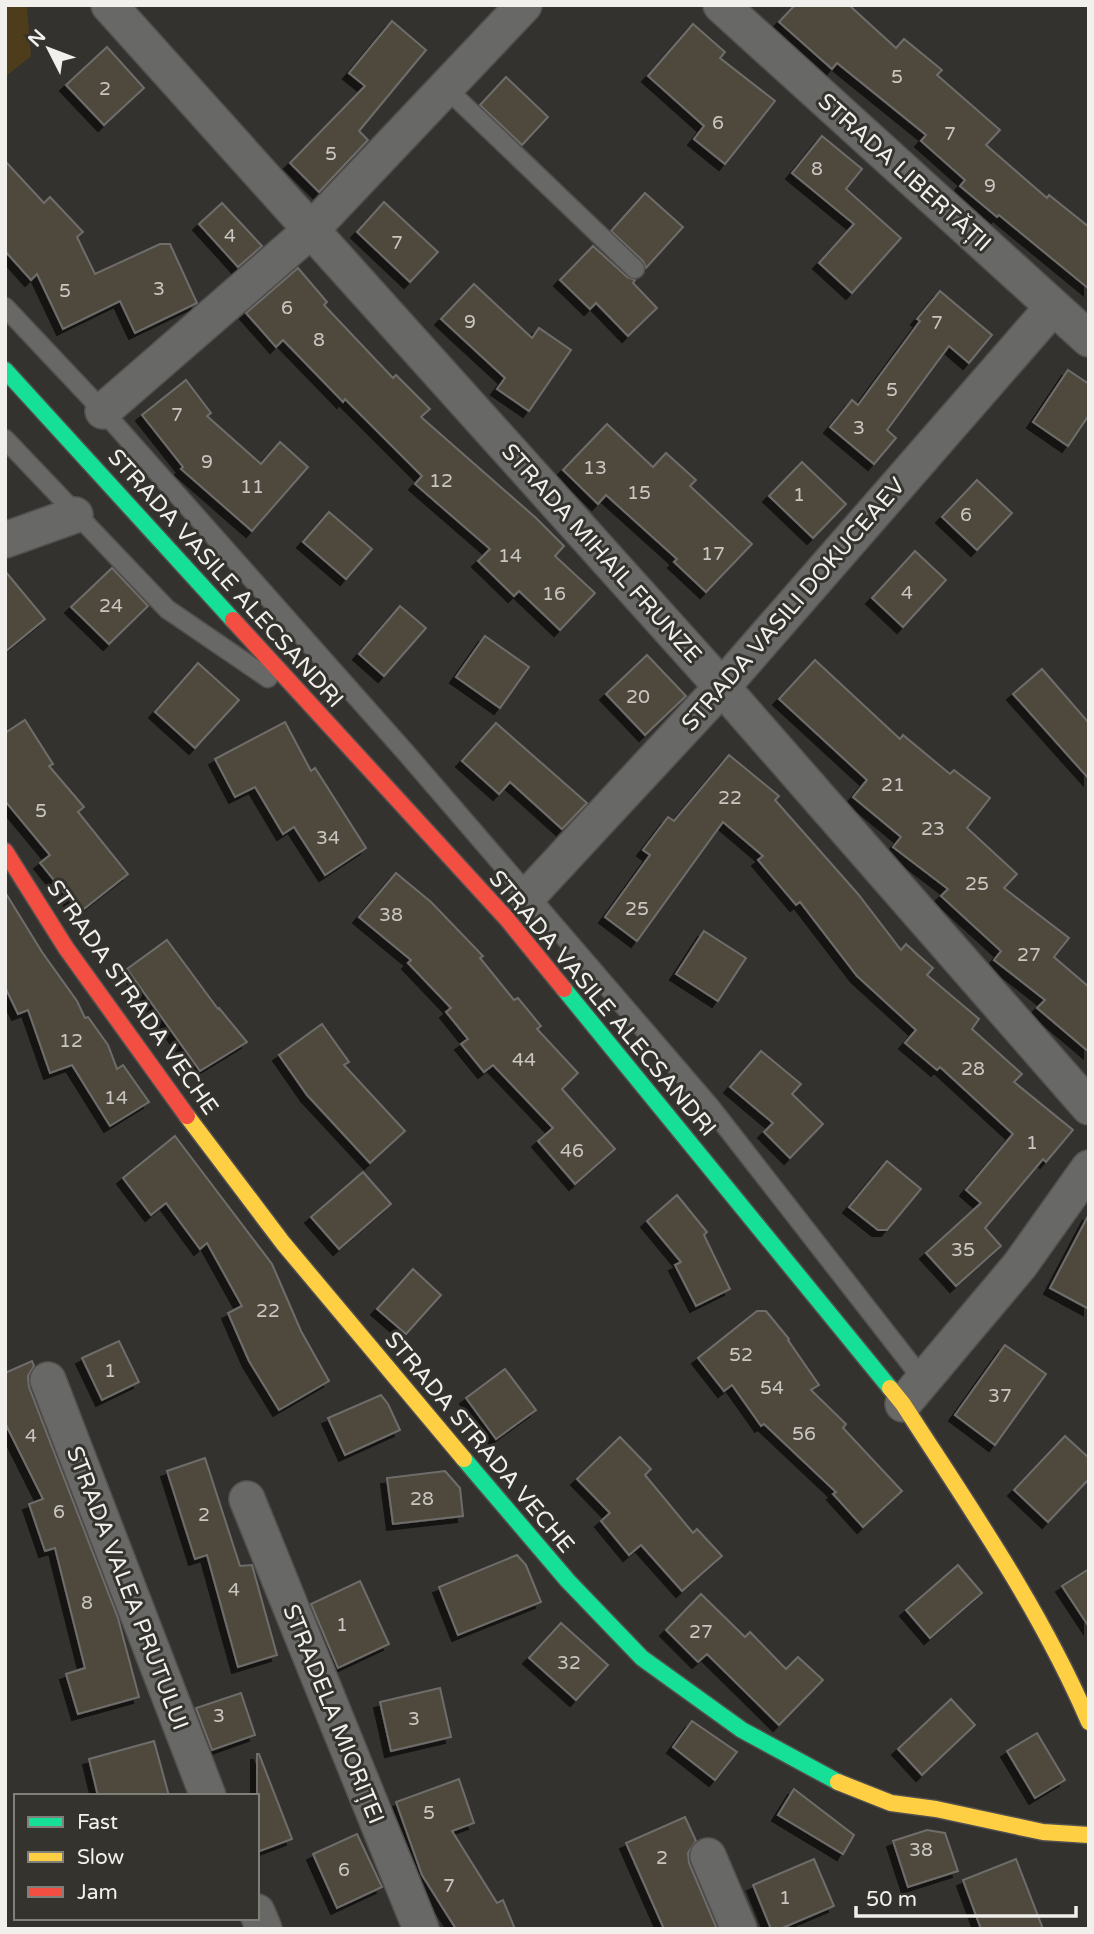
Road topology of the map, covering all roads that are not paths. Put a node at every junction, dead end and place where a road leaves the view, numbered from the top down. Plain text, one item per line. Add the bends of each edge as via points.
1 (109, 5) edge
2 (524, 5) edge
3 (721, 5) edge
4 (446, 88) junction
5 (310, 231) junction
6 (635, 269) dead end
7 (5, 307) edge
8 (1053, 307) junction
9 (1089, 339) edge
10 (5, 370) edge
11 (103, 411) junction
12 (5, 439) edge
13 (75, 515) junction
14 (5, 540) edge
15 (722, 687) junction
16 (317, 712) junction
17 (5, 852) edge
18 (528, 896) junction
19 (1089, 1107) edge
20 (1089, 1168) edge
21 (48, 1380) dead end
22 (914, 1392) junction
23 (247, 1499) dead end
24 (1089, 1722) edge
25 (207, 1794) edge
26 (1089, 1835) edge
27 (708, 1856) dead end
28 (421, 1929) edge
29 (739, 1929) edge

1 - 5 street, STRADA MIHAIL FRUNZE
2 - 4 street
3 - 8 street, STRADA LIBERTĂȚII
4 - 5 street
4 - 6 lane
5 - 11 street
5 - 15 street, STRADA MIHAIL FRUNZE
7 - 11 lane
8 - 9 street, STRADA LIBERTĂȚII
8 - 15 street, STRADA VASILI DOKUCEAEV
10 - 16 main road, STRADA VASILE ALECSANDRI
11 - 18 lane
12 - 13 lane
13 - 14 street
13 - 16 lane via 167,610
15 - 18 street, STRADA VASILI DOKUCEAEV
15 - 19 street, STRADA MIHAIL FRUNZE
16 - 22 main road, STRADA VASILE ALECSANDRI via 507,919
17 - 26 main road, STRADA STRADA VECHE via 66,947 283,1243 568,1581 642,1658 742,1730 847,1787 891,1803 1044,1832
18 - 22 lane via 709,1105
20 - 22 street via 1020,1265
21 - 25 street, STRADA VALEA PRUTULUI
22 - 24 main road, STRADA VASILE ALECSANDRI via 956,1488 1006,1559 1054,1645
23 - 28 street, STRADELA MIORIȚEI
27 - 29 street

